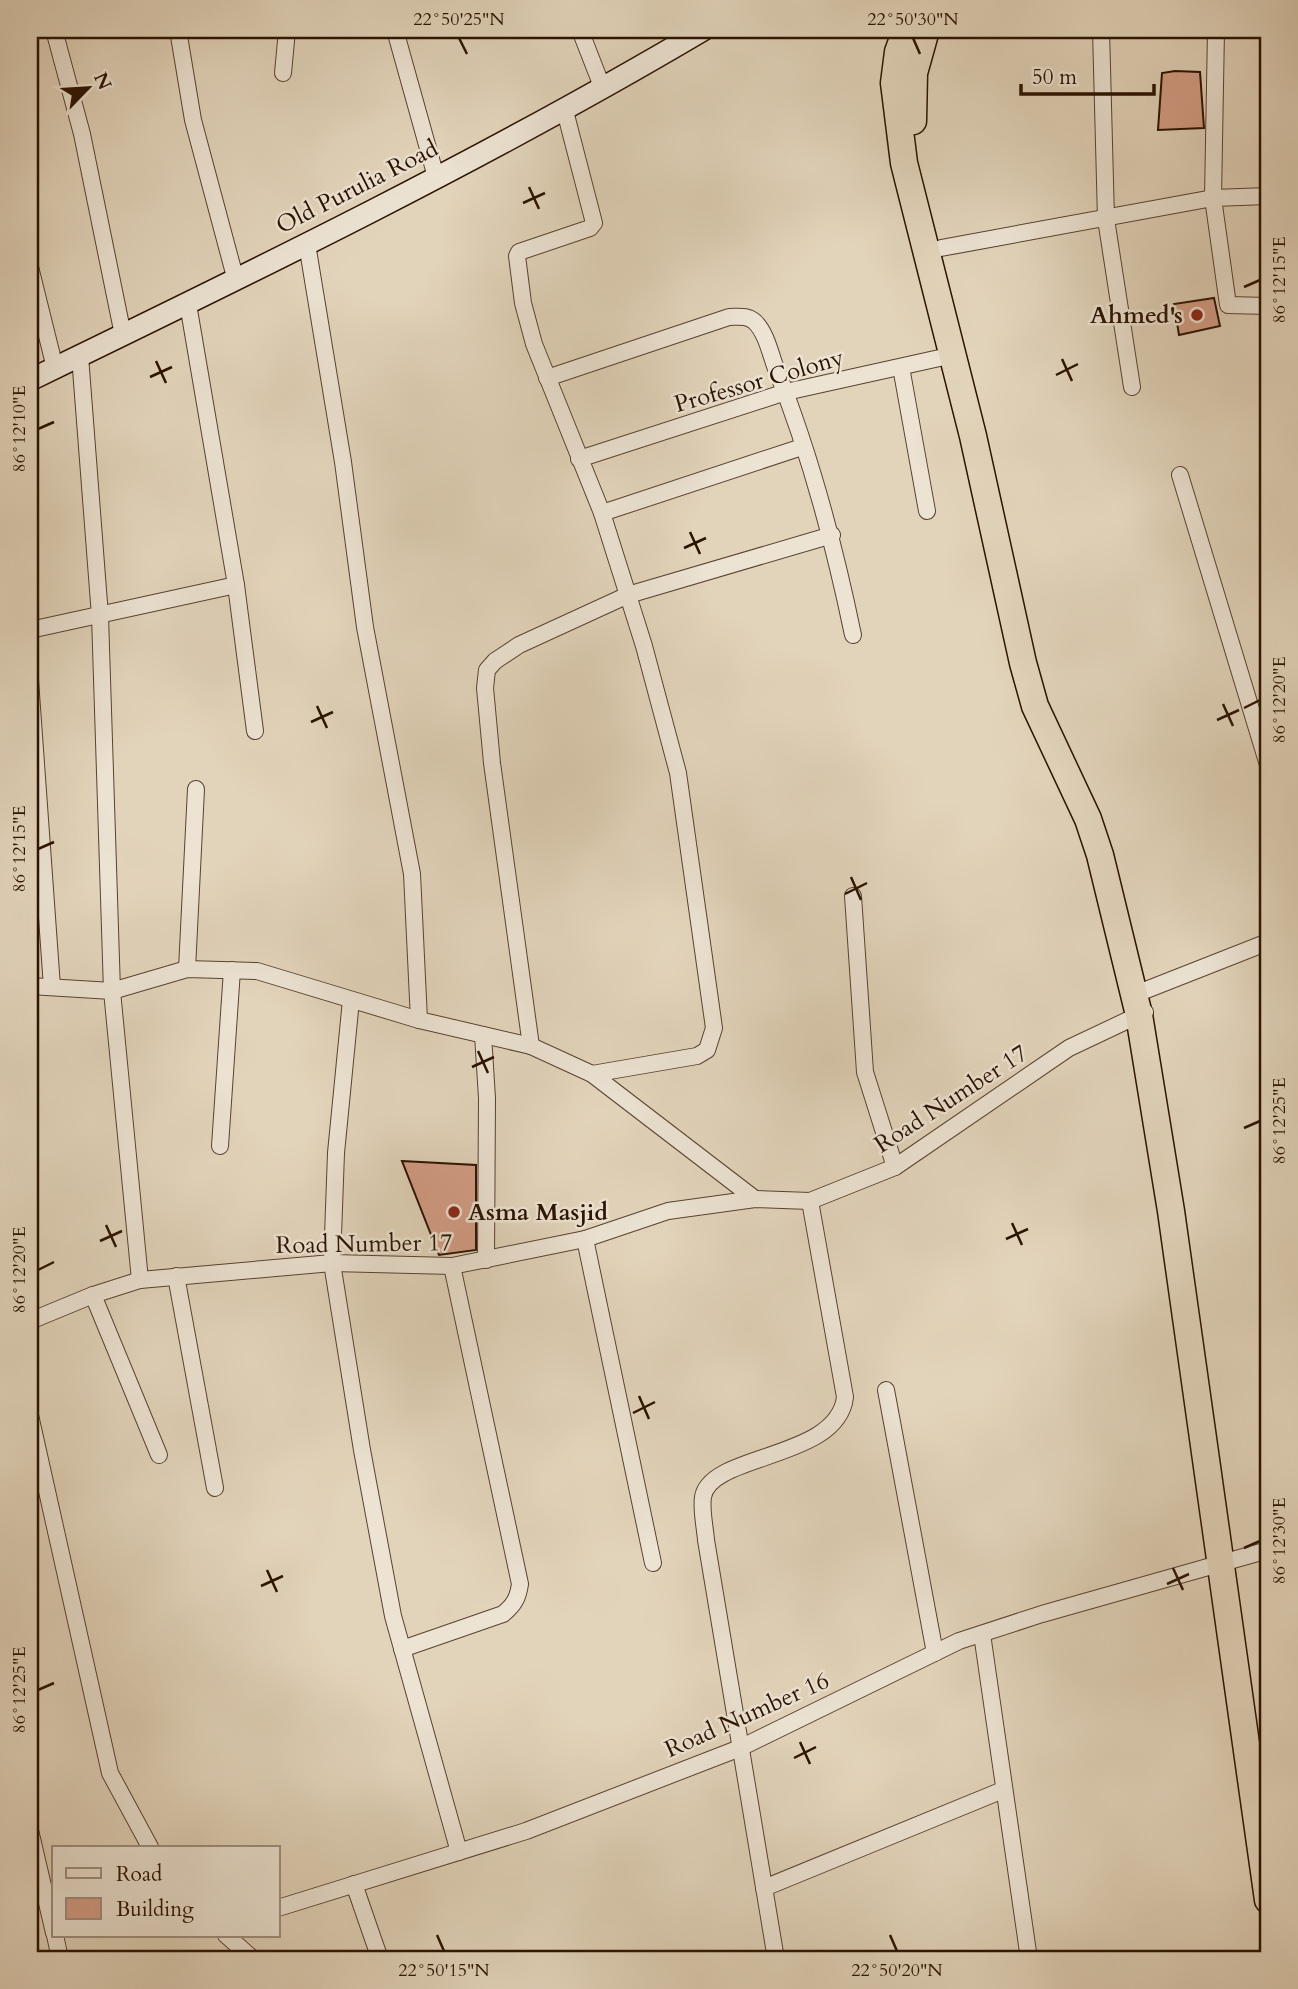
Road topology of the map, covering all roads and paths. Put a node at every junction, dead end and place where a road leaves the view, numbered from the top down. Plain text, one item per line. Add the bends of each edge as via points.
1 (54, 30) edge
2 (178, 30) edge
3 (288, 30) edge
4 (395, 30) edge
5 (580, 30) edge
6 (703, 30) edge
7 (906, 30) edge
8 (926, 30) edge
9 (1101, 30) edge
10 (1216, 30) edge
11 (283, 73) dead end
12 (603, 89) junction
13 (565, 111) junction
14 (436, 177) junction
15 (1268, 196) edge
16 (1213, 198) junction
17 (1106, 219) junction
18 (307, 244) junction
19 (941, 248) junction
20 (30, 267) edge
21 (235, 277) junction
22 (188, 304) junction
23 (1268, 306) edge
24 (122, 335) junction
25 (953, 355) junction
26 (80, 356) junction
27 (901, 367) junction
28 (55, 368) junction
29 (547, 378) junction
30 (30, 380) edge
31 (1132, 387) dead end
32 (786, 392) junction
33 (802, 447) junction
34 (579, 459) junction
35 (1180, 475) dead end
36 (927, 511) dead end
37 (602, 513) junction
38 (832, 535) junction
39 (236, 585) junction
40 (628, 595) junction
41 (100, 616) junction
42 (30, 630) edge
43 (853, 635) dead end
44 (30, 680) edge
45 (255, 730) dead end
46 (1268, 765) edge
47 (196, 789) dead end
48 (853, 896) dead end
49 (1268, 942) edge
50 (187, 969) junction
51 (232, 970) junction
52 (30, 986) edge
53 (52, 987) junction
54 (112, 991) junction
55 (351, 1000) junction
56 (1145, 1005) junction
57 (419, 1020) junction
58 (483, 1035) junction
59 (531, 1046) junction
60 (592, 1073) junction
61 (220, 1146) dead end
62 (895, 1167) junction
63 (755, 1199) junction
64 (810, 1201) junction
65 (585, 1239) junction
66 (486, 1260) junction
67 (332, 1263) junction
68 (453, 1266) junction
69 (176, 1276) junction
70 (140, 1280) junction
71 (93, 1295) junction
72 (30, 1321) edge
73 (886, 1390) dead end
74 (30, 1415) edge
75 (159, 1455) dead end
76 (215, 1488) dead end
77 (1268, 1550) edge
78 (1226, 1562) junction
79 (653, 1563) dead end
80 (982, 1634) junction
81 (402, 1649) junction
82 (935, 1653) junction
83 (740, 1748) junction
84 (1003, 1790) junction
85 (1268, 1801) edge
86 (30, 1830) edge
87 (149, 1846) edge
88 (459, 1852) junction
89 (354, 1884) junction
90 (764, 1888) junction
91 (1268, 1900) edge
92 (280, 1907) edge
93 (52, 1925) edge
94 (55, 1937) edge
95 (228, 1937) edge
96 (60, 1959) edge
97 (253, 1959) edge
98 (380, 1959) edge
99 (776, 1959) edge
100 (1029, 1959) edge

1 - 24 street via 82,134
2 - 21 street via 193,120
3 - 11 street
4 - 14 street
5 - 12 street
6 - 12 main road, Old Purulia Road
7 - 25 highway via 894,83 904,163
8 - 19 highway via 914,73 911,108
9 - 17 street
10 - 16 street
12 - 13 main road, Old Purulia Road
13 - 14 main road, Old Purulia Road
13 - 29 street via 594,223 524,249 517,257 523,303
14 - 18 main road, Old Purulia Road
15 - 16 street
16 - 17 street
16 - 23 street via 1228,305
17 - 19 street
17 - 31 street
18 - 21 main road, Old Purulia Road
18 - 57 street via 365,627 412,874
19 - 56 highway via 1040,672 1052,712 1114,848
20 - 28 street
21 - 22 main road, Old Purulia Road
22 - 24 main road, Old Purulia Road
22 - 39 street
24 - 26 main road, Old Purulia Road
25 - 27 street, Professor Colony
25 - 56 highway via 1026,674 1051,746 1088,819
26 - 28 main road, Old Purulia Road
26 - 41 street
27 - 32 street, Professor Colony
27 - 36 street
28 - 30 main road, Old Purulia Road
29 - 32 street via 729,317 745,316 761,331
29 - 34 street
32 - 33 street
32 - 34 street, Professor Colony
33 - 37 street
33 - 38 street
34 - 37 street
35 - 46 street
37 - 40 street
38 - 40 street
38 - 43 street
39 - 41 street
39 - 45 street
40 - 59 street via 519,645 487,670 492,763
40 - 60 street via 678,773 714,1028 707,1050 696,1056
41 - 42 street
41 - 54 street
44 - 53 street
47 - 50 street
48 - 62 street via 865,1072
49 - 56 street, Road Number 17
50 - 51 street
50 - 54 street
51 - 55 street via 257,971
51 - 61 street
52 - 53 street
53 - 54 street
54 - 70 street
55 - 57 street
55 - 67 street via 336,1153
56 - 62 street, Road Number 17 via 1069,1048
56 - 78 highway
57 - 58 street
58 - 59 street
58 - 66 street
59 - 60 street
60 - 63 street
62 - 64 street, Road Number 17
63 - 64 street, Road Number 17
63 - 65 street, Road Number 17 via 668,1210
64 - 83 street via 844,1409 821,1434 722,1475 707,1487 703,1497
65 - 66 street, Road Number 17
65 - 79 street
66 - 68 street, Road Number 17
67 - 68 street, Road Number 17
67 - 69 street, Road Number 17
67 - 81 street via 364,1463
68 - 81 street via 519,1595 503,1614
69 - 70 street, Road Number 17
69 - 76 street
70 - 71 street, Road Number 17
71 - 72 street, Road Number 17
71 - 75 street
73 - 82 street
74 - 87 street via 110,1773
77 - 78 street, Road Number 16
78 - 80 street, Road Number 16
78 - 85 highway
78 - 91 highway
80 - 82 street, Road Number 16
80 - 84 street
81 - 88 street
82 - 83 street, Road Number 16
83 - 88 street, Road Number 16 via 526,1831
83 - 90 street
84 - 90 street
84 - 100 street
86 - 93 street
88 - 89 street, Road Number 16
89 - 92 street, Road Number 16
89 - 98 street
90 - 99 street
94 - 96 street
95 - 97 street

